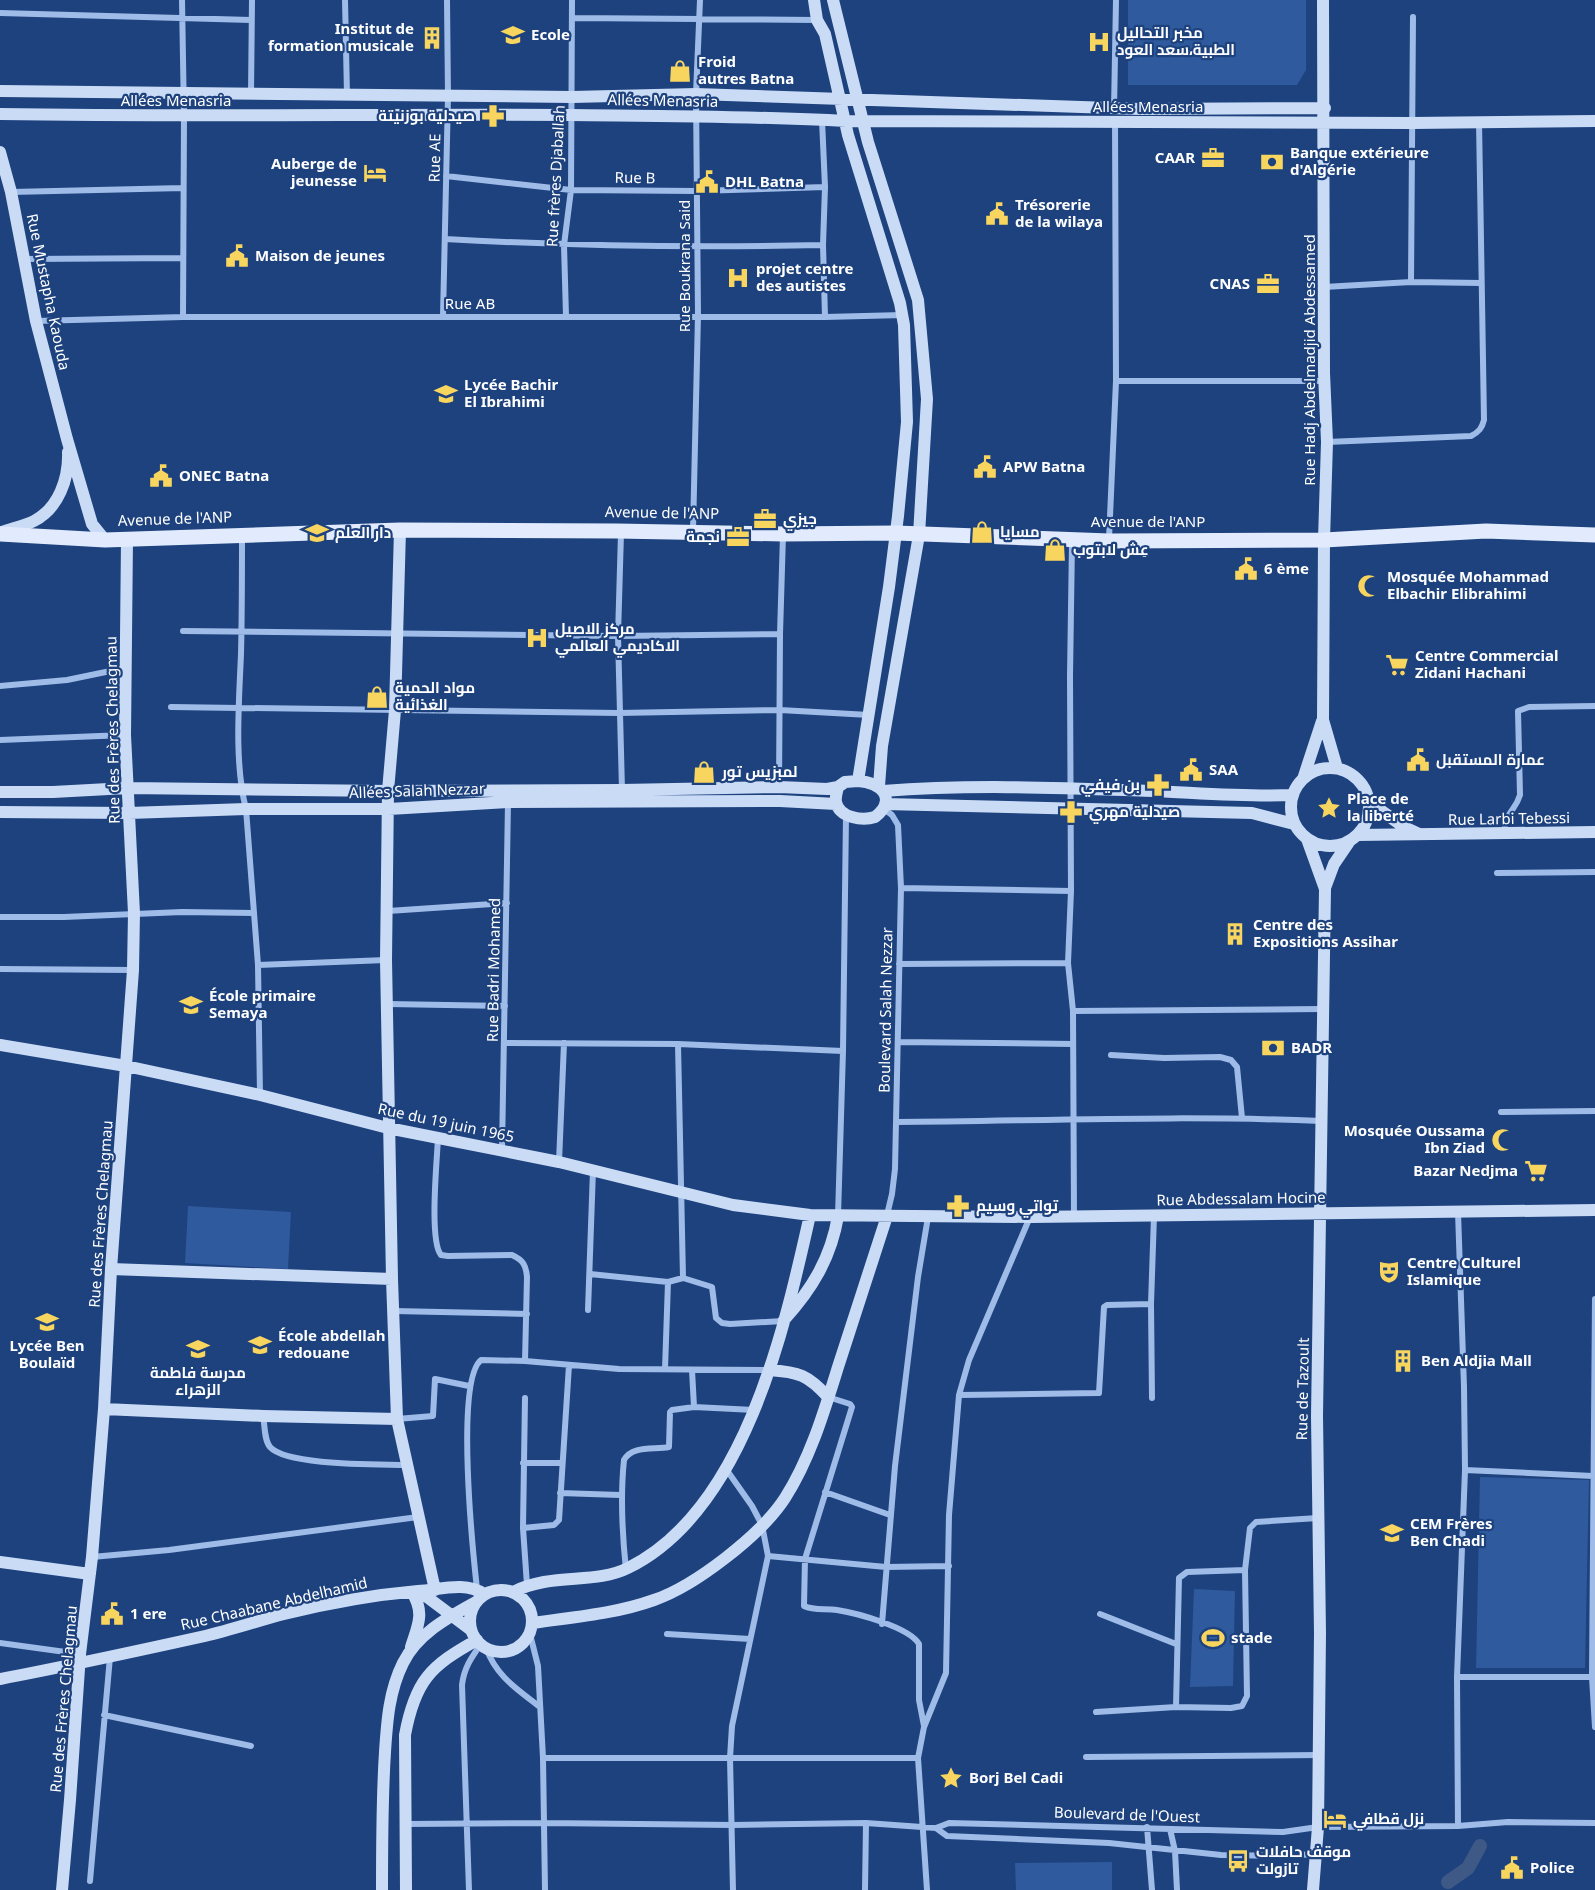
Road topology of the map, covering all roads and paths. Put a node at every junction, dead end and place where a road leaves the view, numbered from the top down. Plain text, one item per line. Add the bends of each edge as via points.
1 (182, 0) edge
2 (252, 0) edge
3 (345, 0) edge
4 (447, 0) edge
5 (572, 0) edge
6 (700, 0) edge
7 (814, 0) edge
8 (833, 0) edge
9 (1116, 0) edge
10 (1323, 0) edge
11 (0, 13) edge
12 (1413, 17) dead end
13 (182, 18) junction
14 (572, 18) junction
15 (699, 18) junction
16 (252, 20) junction
17 (817, 20) junction
18 (0, 92) edge
19 (184, 92) junction
20 (251, 94) junction
21 (696, 94) junction
22 (347, 95) junction
23 (448, 96) junction
24 (572, 97) junction
25 (840, 99) junction
26 (856, 99) junction
27 (1114, 108) junction
28 (1325, 108) junction
29 (448, 114) junction
30 (0, 115) edge
31 (572, 116) junction
32 (697, 116) junction
33 (184, 117) junction
34 (822, 120) junction
35 (862, 120) junction
36 (846, 121) junction
37 (1483, 121) junction
38 (1595, 121) edge
39 (1116, 122) junction
40 (1325, 122) junction
41 (1412, 123) junction
42 (0, 152) edge
43 (446, 176) junction
44 (825, 187) junction
45 (183, 188) junction
46 (571, 190) junction
47 (697, 191) junction
48 (10, 192) junction
49 (445, 239) junction
50 (564, 245) junction
51 (823, 245) junction
52 (697, 248) junction
53 (183, 258) junction
54 (25, 260) junction
55 (1411, 282) junction
56 (1481, 283) junction
57 (1324, 287) junction
58 (698, 315) junction
59 (903, 315) junction
60 (443, 316) junction
61 (566, 316) junction
62 (825, 316) junction
63 (183, 317) junction
64 (36, 321) junction
65 (1116, 381) junction
66 (1324, 381) junction
67 (67, 439) junction
68 (1327, 442) junction
69 (400, 530) junction
70 (621, 531) junction
71 (693, 531) junction
72 (896, 533) junction
73 (0, 534) edge
74 (242, 534) junction
75 (783, 534) junction
76 (919, 535) junction
77 (1595, 535) edge
78 (127, 539) junction
79 (105, 540) junction
80 (1072, 540) junction
81 (1323, 540) junction
82 (1109, 541) junction
83 (183, 631) dead end
84 (242, 631) junction
85 (398, 633) junction
86 (881, 633) junction
87 (780, 634) junction
88 (618, 636) junction
89 (900, 639) junction
90 (125, 668) junction
91 (0, 686) edge
92 (1595, 706) edge
93 (171, 707) dead end
94 (239, 709) junction
95 (395, 710) junction
96 (780, 710) junction
97 (619, 713) junction
98 (869, 715) junction
99 (1323, 720) junction
100 (125, 735) junction
101 (0, 740) edge
102 (1337, 768) junction
103 (1304, 776) junction
104 (858, 781) junction
105 (779, 787) junction
106 (838, 787) junction
107 (128, 788) junction
108 (881, 788) junction
109 (1072, 788) junction
110 (241, 789) junction
111 (622, 790) junction
112 (388, 791) junction
113 (0, 792) edge
114 (1292, 795) junction
115 (508, 796) junction
116 (780, 801) junction
117 (1369, 802) junction
118 (836, 804) junction
119 (885, 806) junction
120 (246, 809) junction
121 (389, 809) junction
122 (1072, 810) junction
123 (0, 812) edge
124 (129, 813) junction
125 (846, 814) junction
126 (1294, 824) junction
127 (1595, 832) edge
128 (1504, 833) junction
129 (1423, 836) junction
130 (1353, 838) junction
131 (1307, 839) junction
132 (1595, 872) edge
133 (1497, 873) dead end
134 (901, 888) junction
135 (1325, 889) junction
136 (1071, 891) junction
137 (507, 903) junction
138 (388, 911) junction
139 (134, 913) junction
140 (254, 914) junction
141 (0, 917) edge
142 (386, 960) junction
143 (1068, 963) junction
144 (258, 964) junction
145 (899, 964) junction
146 (0, 969) edge
147 (133, 970) junction
148 (388, 1004) junction
149 (505, 1006) junction
150 (1322, 1009) junction
151 (1073, 1011) junction
152 (898, 1042) junction
153 (505, 1043) junction
154 (564, 1043) junction
155 (678, 1044) junction
156 (1073, 1044) junction
157 (0, 1045) edge
158 (843, 1051) junction
159 (1111, 1055) dead end
160 (126, 1066) junction
161 (260, 1095) junction
162 (1595, 1111) edge
163 (1501, 1112) dead end
164 (1242, 1118) junction
165 (1074, 1120) junction
166 (1321, 1121) junction
167 (896, 1122) junction
168 (388, 1128) junction
169 (438, 1138) junction
170 (501, 1150) junction
171 (560, 1162) junction
172 (593, 1170) junction
173 (681, 1193) junction
174 (1595, 1210) edge
175 (1458, 1211) junction
176 (1321, 1213) junction
177 (810, 1215) junction
178 (1074, 1215) junction
179 (1154, 1215) junction
180 (838, 1216) junction
181 (887, 1216) junction
182 (928, 1217) junction
183 (1031, 1217) junction
184 (111, 1269) junction
185 (590, 1274) junction
186 (683, 1278) junction
187 (392, 1279) junction
188 (668, 1282) junction
189 (1595, 1299) edge
190 (1151, 1304) junction
191 (588, 1310) dead end
192 (394, 1311) junction
193 (527, 1314) junction
194 (783, 1321) junction
195 (1595, 1341) edge
196 (525, 1361) junction
197 (569, 1365) junction
198 (665, 1369) junction
199 (692, 1370) junction
200 (769, 1370) junction
201 (469, 1386) junction
202 (959, 1395) junction
203 (828, 1397) junction
204 (525, 1398) dead end
205 (1152, 1398) dead end
206 (694, 1407) junction
207 (1594, 1407) edge
208 (104, 1409) junction
209 (755, 1410) junction
210 (263, 1416) junction
211 (397, 1419) junction
212 (523, 1463) junction
213 (561, 1463) junction
214 (406, 1465) junction
215 (726, 1469) junction
216 (1464, 1470) junction
217 (1593, 1476) junction
218 (560, 1492) junction
219 (825, 1492) junction
220 (620, 1495) junction
221 (890, 1515) junction
222 (418, 1517) junction
223 (1318, 1518) junction
224 (762, 1525) junction
225 (523, 1528) junction
226 (1594, 1530) edge
227 (768, 1556) junction
228 (92, 1557) junction
229 (805, 1560) junction
230 (0, 1562) edge
231 (949, 1566) junction
232 (886, 1567) junction
233 (626, 1570) junction
234 (1245, 1570) junction
235 (90, 1574) junction
236 (527, 1585) junction
237 (435, 1590) junction
238 (415, 1592) junction
239 (513, 1592) junction
240 (479, 1595) junction
241 (1100, 1614) dead end
242 (451, 1616) junction
243 (882, 1624) junction
244 (531, 1629) junction
245 (667, 1634) dead end
246 (750, 1639) junction
247 (479, 1641) junction
248 (0, 1643) edge
249 (1176, 1644) junction
250 (410, 1652) junction
251 (110, 1657) junction
252 (80, 1659) junction
253 (1457, 1677) junction
254 (1594, 1677) edge
255 (0, 1679) edge
256 (540, 1707) junction
257 (1176, 1707) junction
258 (1096, 1712) dead end
259 (104, 1714) junction
260 (924, 1727) junction
261 (1595, 1727) edge
262 (251, 1746) dead end
263 (1318, 1755) junction
264 (1086, 1756) dead end
265 (543, 1758) junction
266 (730, 1758) junction
267 (918, 1758) junction
268 (468, 1822) junction
269 (544, 1823) junction
270 (866, 1823) junction
271 (1595, 1823) edge
272 (405, 1824) junction
273 (733, 1825) junction
274 (924, 1826) junction
275 (1458, 1826) junction
276 (1147, 1827) junction
277 (1318, 1827) junction
278 (936, 1828) junction
279 (1170, 1828) junction
280 (1150, 1847) junction
281 (1175, 1851) junction
282 (1316, 1854) junction
283 (90, 1881) dead end
284 (62, 1890) edge
285 (382, 1890) edge
286 (406, 1890) edge
287 (469, 1890) edge
288 (545, 1890) edge
289 (733, 1890) edge
290 (866, 1890) edge
291 (927, 1890) edge
292 (1152, 1890) edge
293 (1177, 1890) edge
294 (1313, 1890) edge

1 - 13 street
2 - 16 street
3 - 22 street
4 - 23 street, Rue AE
5 - 14 street, Rue frères Djaballah
6 - 15 street, Rue Boukrana Said
7 - 17 street
8 - 26 street
9 - 27 street
10 - 28 street, Rue Hadj Abdelmadjid Abdessamed
11 - 13 street
12 - 41 street
13 - 16 street
13 - 19 street
14 - 15 street
14 - 24 street, Rue frères Djaballah
15 - 17 street
15 - 21 street, Rue Boukrana Said
16 - 20 street
17 - 25 street via 825,34
18 - 19 street, Allées Menasria
19 - 20 street, Allées Menasria
19 - 33 street
20 - 22 street, Allées Menasria
21 - 24 street, Allées Menasria
21 - 25 street, Allées Menasria
21 - 32 street, Rue Boukrana Said
22 - 23 street, Allées Menasria
23 - 24 street, Allées Menasria
23 - 29 street, Rue AE
24 - 31 street, Rue frères Djaballah
25 - 26 street, Allées Menasria
25 - 36 street
26 - 27 street, Allées Menasria
26 - 35 street
27 - 28 street, Allées Menasria
27 - 39 street
28 - 40 street, Rue Hadj Abdelmadjid Abdessamed
29 - 31 street, Allées Menasria
29 - 33 street, Allées Menasria
29 - 43 street, Rue AE
30 - 33 street, Allées Menasria
31 - 32 street, Allées Menasria
31 - 46 street, Rue frères Djaballah
32 - 34 street, Allées Menasria
32 - 47 street, Rue Boukrana Said
33 - 45 street
34 - 36 street, Allées Menasria
34 - 44 street
35 - 36 street, Allées Menasria
35 - 39 street, Allées Menasria
35 - 76 street via 918,300 927,399
36 - 59 street
37 - 38 street, Allées Menasria
37 - 41 street, Allées Menasria
37 - 56 street
39 - 40 street, Allées Menasria
39 - 65 street
40 - 41 street, Allées Menasria
40 - 57 street, Rue Hadj Abdelmadjid Abdessamed
41 - 55 street
42 - 48 street, Rue Mustapha Kaouda
43 - 46 street, Rue B
43 - 49 street, Rue AE
44 - 47 street, Rue B
44 - 51 street
45 - 48 street
45 - 53 street
46 - 47 street, Rue B
46 - 50 street, Rue frères Djaballah
47 - 52 street, Rue Boukrana Said
48 - 54 street, Rue Mustapha Kaouda
49 - 50 street
49 - 60 street, Rue AE
50 - 52 street
50 - 61 street, Rue frères Djaballah
51 - 52 street
51 - 62 street
52 - 58 street, Rue Boukrana Said
53 - 54 street
53 - 63 street
54 - 64 street, Rue Mustapha Kaouda
55 - 56 street
55 - 57 street
56 - 68 street via 1484,420 1480,430 1471,436
57 - 66 street, Rue Hadj Abdelmadjid Abdessamed
58 - 61 street, Rue AB
58 - 62 street, Rue AB
58 - 71 street, Rue Boukrana Said
59 - 62 street, Rue AB
59 - 72 street via 907,422
60 - 61 street, Rue AB
60 - 63 street, Rue AB
63 - 64 street, Rue AB
64 - 67 street, Rue Mustapha Kaouda
65 - 66 street
65 - 82 street
66 - 68 street, Rue Hadj Abdelmadjid Abdessamed
67 - 73 street via 68,467 56,500 42,516
67 - 79 street via 90,518
68 - 81 street, Rue Hadj Abdelmadjid Abdessamed
69 - 70 main road, Avenue de l'ANP
69 - 74 main road, Avenue de l'ANP
69 - 85 street
70 - 71 main road, Avenue de l'ANP
70 - 88 street
71 - 75 main road, Avenue de l'ANP
72 - 75 main road, Avenue de l'ANP
72 - 76 main road, Avenue de l'ANP
72 - 86 street
73 - 79 main road, Avenue de l'ANP
74 - 78 main road, Avenue de l'ANP
74 - 84 street
75 - 87 street
76 - 80 main road, Avenue de l'ANP
76 - 89 street
77 - 81 main road, Avenue de l'ANP via 1486,531
78 - 79 main road, Avenue de l'ANP
78 - 90 street, Rue des Frères Chelagmau
80 - 82 main road, Avenue de l'ANP
80 - 109 street
81 - 82 main road, Avenue de l'ANP
81 - 99 street, Rue Hadj Abdelmadjid Abdessamed
83 - 84 street
84 - 85 street
84 - 94 street
85 - 88 street
85 - 95 street
86 - 89 street
86 - 98 street
87 - 88 street
87 - 96 street
88 - 97 street
89 - 108 street via 882,746
90 - 91 street via 67,680
90 - 100 street, Rue des Frères Chelagmau
92 - 128 street via 1529,707 1518,711 1520,795 1507,816
93 - 94 street
94 - 95 street
94 - 110 street
95 - 97 street
95 - 112 street
96 - 97 street
96 - 98 street
96 - 105 street
97 - 111 street
98 - 104 street
99 - 102 street, Rue Hadj Abdelmadjid Abdessamed
99 - 103 street, Rue Hadj Abdelmadjid Abdessamed
100 - 101 street
100 - 107 street, Rue des Frères Chelagmau
102 - 103 street via 1325,767
102 - 117 street via 1358,780
103 - 114 street
104 - 106 street
104 - 108 street
105 - 106 street
105 - 111 street
105 - 116 street
106 - 118 street
107 - 110 street
107 - 113 street
107 - 124 street, Rue des Frères Chelagmau
108 - 109 street
108 - 119 street
109 - 114 street
109 - 122 street
110 - 112 street
110 - 120 street
111 - 115 street
112 - 115 street
112 - 121 street
114 - 126 street
115 - 116 street, Allées Salah Nezzar
115 - 121 street, Allées Salah Nezzar
115 - 137 street, Rue Badri Mohamed
116 - 118 street, Allées Salah Nezzar
117 - 129 street
117 - 130 street via 1365,826
118 - 125 street
119 - 122 street
119 - 125 street via 871,818
119 - 134 street, Boulevard Salah Nezzar via 898,825
120 - 121 street, Allées Salah Nezzar
120 - 124 street, Allées Salah Nezzar
120 - 140 street
121 - 138 street
122 - 126 street via 1252,813
122 - 136 street
123 - 124 street, Allées Salah Nezzar
124 - 139 street, Rue des Frères Chelagmau
125 - 158 street
126 - 131 street
127 - 128 street, Rue Larbi Tebessi
128 - 129 street, Rue Larbi Tebessi
129 - 130 street, Rue Larbi Tebessi
130 - 131 street via 1327,846
130 - 135 street, Rue de Tazoult via 1334,864
131 - 135 street, Rue de Tazoult
132 - 133 street
134 - 136 street
134 - 145 street, Boulevard Salah Nezzar
135 - 150 street, Rue de Tazoult
136 - 143 street
137 - 138 street
137 - 149 street, Rue Badri Mohamed
138 - 142 street
139 - 140 street
139 - 141 street
139 - 147 street, Rue des Frères Chelagmau
140 - 144 street
142 - 144 street
142 - 148 street
143 - 145 street
143 - 151 street
144 - 161 street
145 - 152 street, Boulevard Salah Nezzar
146 - 147 street
147 - 160 street, Rue des Frères Chelagmau
148 - 149 street
148 - 168 street
149 - 153 street, Rue Badri Mohamed
150 - 151 street
150 - 166 street, Rue de Tazoult
151 - 156 street
152 - 156 street
152 - 167 street, Boulevard Salah Nezzar
153 - 154 street
153 - 170 street, Rue Badri Mohamed
154 - 155 street
154 - 171 street
155 - 158 street
155 - 173 street
156 - 165 street
157 - 160 street, Rue du 19 juin 1965
158 - 180 street
159 - 164 street via 1232,1060 1237,1067
160 - 161 street, Rue du 19 juin 1965
160 - 184 street, Rue des Frères Chelagmau
161 - 168 street, Rue du 19 juin 1965
162 - 163 street
164 - 165 street
164 - 166 street
165 - 167 street
165 - 178 street
166 - 176 street, Rue de Tazoult
167 - 181 street, Boulevard Salah Nezzar via 895,1169
168 - 169 street, Rue du 19 juin 1965
168 - 187 street
169 - 170 street, Rue du 19 juin 1965
169 - 193 street via 438,1251 448,1256 522,1259 526,1267
170 - 171 street, Rue du 19 juin 1965
171 - 172 street, Rue du 19 juin 1965
172 - 173 street, Rue du 19 juin 1965
172 - 185 street
173 - 177 street, Rue du 19 juin 1965 via 733,1205
173 - 186 street
174 - 175 street, Rue Abdessalam Hocine
175 - 176 street, Rue Abdessalam Hocine
175 - 216 street
176 - 179 street, Rue Abdessalam Hocine
176 - 223 street, Rue de Tazoult
177 - 180 street, Rue du 19 juin 1965
177 - 194 street
178 - 179 street, Rue Abdessalam Hocine
178 - 183 street, Rue Abdessalam Hocine
179 - 190 street
180 - 181 street, Rue du 19 juin 1965
180 - 194 street via 828,1256 816,1279
181 - 182 street, Rue Abdessalam Hocine
181 - 203 street
182 - 183 street, Rue Abdessalam Hocine
182 - 221 street
183 - 202 street via 969,1360
184 - 187 street
184 - 208 street, Rue des Frères Chelagmau
185 - 188 street
185 - 191 street
186 - 188 street
186 - 194 street via 712,1287 716,1318 722,1323
187 - 192 street
188 - 198 street
189 - 195 street
190 - 202 street via 1104,1307 1099,1393
190 - 205 street
192 - 193 street
192 - 211 street
193 - 196 street
194 - 200 street
195 - 207 street
196 - 197 street
196 - 201 street via 481,1360
197 - 198 street
197 - 213 street
198 - 199 street
199 - 200 street
199 - 206 street
200 - 203 street via 800,1373
200 - 209 street
201 - 211 street via 435,1379 434,1416
201 - 240 street via 468,1493
202 - 231 street
203 - 219 street via 852,1408
203 - 224 street via 804,1465 784,1499
204 - 212 street
206 - 209 street
206 - 220 street via 670,1412 669,1447 639,1450 626,1456
207 - 217 street
208 - 210 street
208 - 228 street, Rue des Frères Chelagmau
209 - 215 street
210 - 211 street
210 - 214 street via 268,1445 280,1453 303,1460
211 - 214 street
212 - 213 street
212 - 225 street
213 - 218 street
214 - 222 street
215 - 224 street
215 - 233 street via 670,1542
216 - 217 street
216 - 253 street
217 - 226 street
218 - 220 street
218 - 225 street via 557,1524
219 - 221 street
219 - 229 street
220 - 233 street
221 - 232 street
222 - 228 street
222 - 237 street
223 - 234 street via 1252,1524
223 - 263 street, Rue de Tazoult
224 - 227 street
224 - 244 street via 721,1562 656,1600
225 - 236 street
226 - 254 street
227 - 229 street
227 - 246 street
228 - 235 street, Rue des Frères Chelagmau
229 - 232 street
229 - 243 street via 806,1607 846,1612
230 - 235 street
231 - 232 street
231 - 260 street via 946,1673
232 - 243 street
233 - 236 street
234 - 249 street via 1181,1575
234 - 257 street via 1245,1702 1231,1708
235 - 252 street, Rue des Frères Chelagmau
236 - 239 street
237 - 238 street, Rue Chaabane Abdelhamid
237 - 240 street, Rue Chaabane Abdelhamid via 467,1587
238 - 242 street
238 - 250 street via 420,1614
238 - 251 street, Rue Chaabane Abdelhamid via 330,1603
239 - 240 street via 504,1589
239 - 244 street via 531,1610
240 - 242 street
240 - 247 street via 470,1620
241 - 249 street
242 - 247 street
242 - 250 street
243 - 260 street via 909,1634 919,1644 919,1700
244 - 247 street via 522,1644 511,1651 498,1652
244 - 256 street
245 - 246 street
246 - 266 street via 736,1699
247 - 256 street via 496,1670
247 - 268 street via 462,1685
247 - 272 street via 437,1665 421,1683 409,1710 405,1735
248 - 252 street
249 - 257 street
250 - 285 street via 403,1662 388,1714
251 - 252 street, Rue Chaabane Abdelhamid
251 - 259 street
252 - 255 street, Rue Chaabane Abdelhamid
252 - 284 street, Rue des Frères Chelagmau
253 - 254 street
253 - 275 street
254 - 261 street
256 - 265 street
257 - 258 street
259 - 262 street
259 - 283 street
260 - 267 street
263 - 264 street
263 - 277 street, Rue de Tazoult
265 - 266 street
265 - 269 street
266 - 267 street
266 - 273 street
267 - 274 street
268 - 269 street
268 - 272 street
268 - 287 street
269 - 273 street
269 - 288 street
270 - 273 street
270 - 274 street
270 - 290 street
271 - 275 street, Boulevard de l'Ouest
272 - 286 street
273 - 289 street
274 - 278 street
274 - 291 street
275 - 277 street, Boulevard de l'Ouest
276 - 278 street, Boulevard de l'Ouest via 949,1823
276 - 279 street, Boulevard de l'Ouest
276 - 280 street
277 - 279 street, Boulevard de l'Ouest via 1283,1832
277 - 282 street, Rue de Tazoult
278 - 280 street via 946,1836
279 - 281 street
280 - 281 street
280 - 292 street
281 - 282 street via 1221,1855
281 - 293 street
282 - 294 street, Rue de Tazoult

